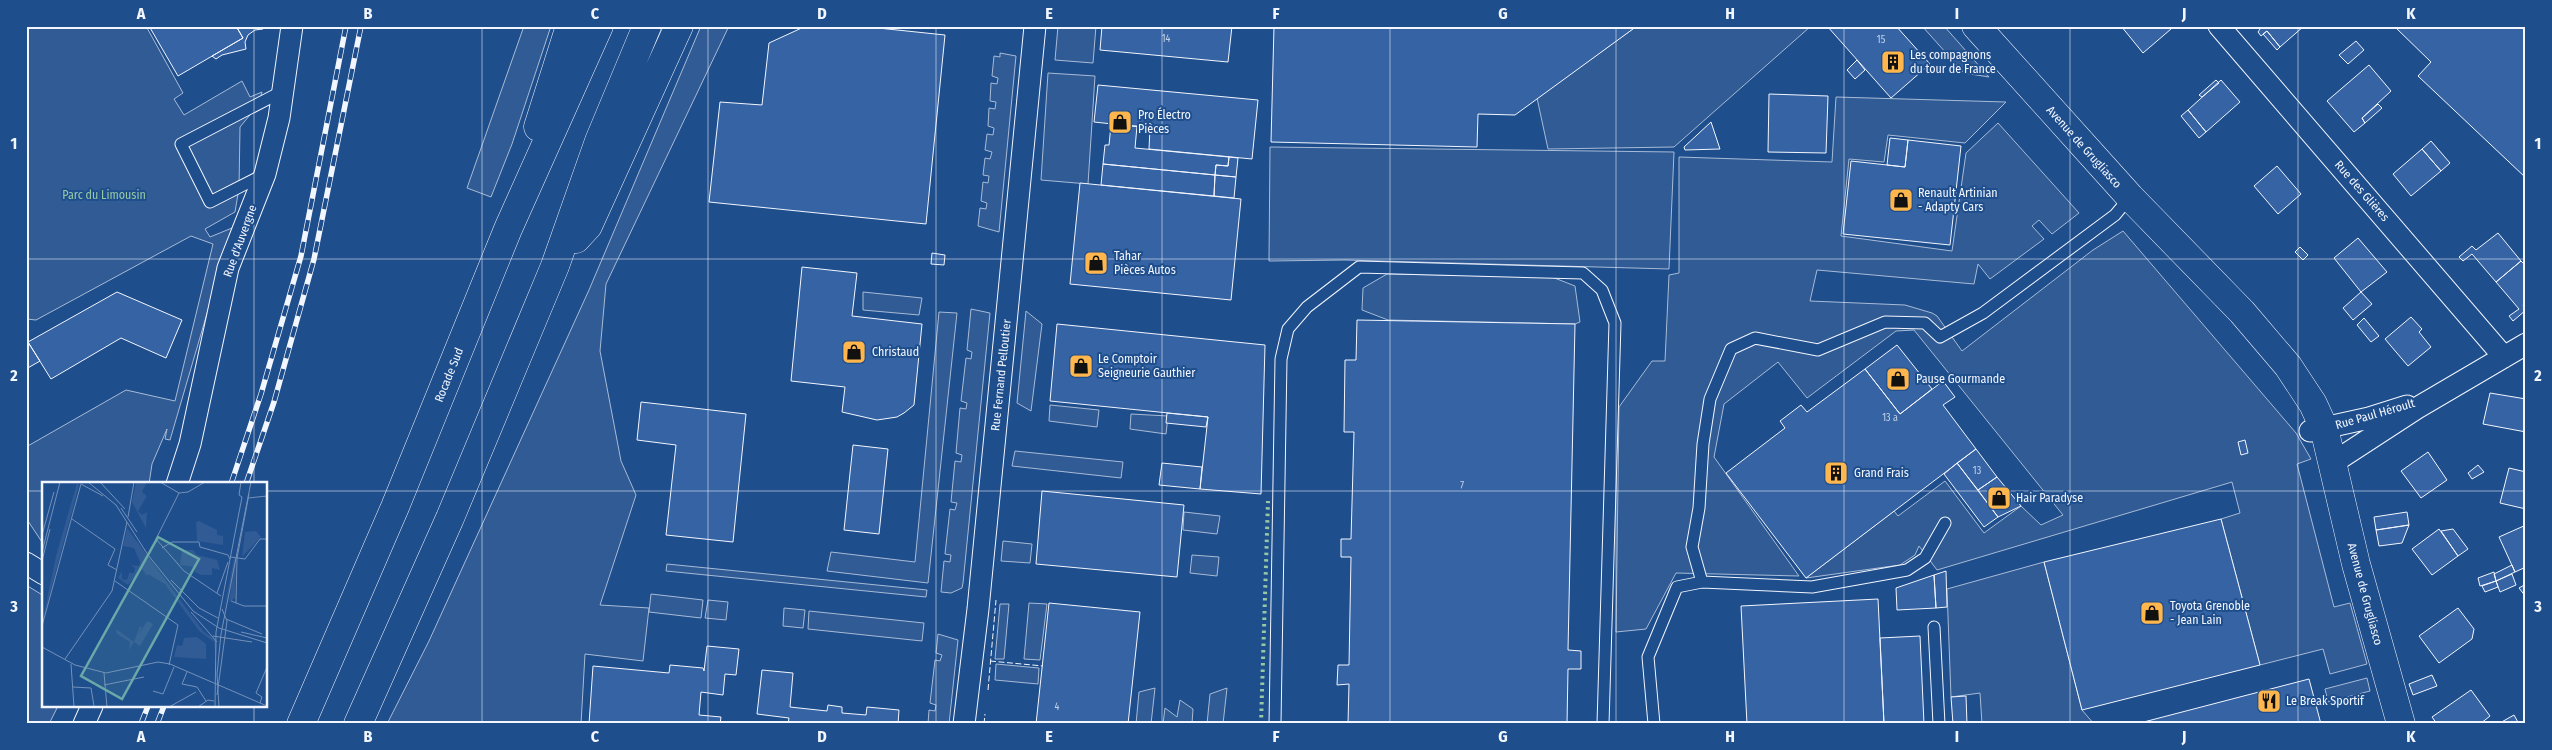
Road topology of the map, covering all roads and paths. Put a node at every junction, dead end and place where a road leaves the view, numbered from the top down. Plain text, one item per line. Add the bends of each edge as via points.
1 (292, 26) edge
2 (570, 26) edge
3 (599, 26) edge
4 (647, 26) edge
5 (678, 26) edge
6 (1035, 26) edge
7 (1976, 26) edge
8 (2219, 26) edge
9 (283, 91) junction
10 (265, 174) junction
11 (2130, 197) junction
12 (508, 229) junction
13 (555, 266) junction
14 (2526, 344) edge
15 (2504, 357) junction
16 (2440, 395) junction
17 (2317, 429) junction
18 (2331, 464) junction
19 (178, 482) edge
20 (1945, 523) dead end
21 (26, 563) edge
22 (42, 573) edge
23 (1702, 582) junction
24 (1934, 627) dead end
25 (91, 708) edge
26 (84, 724) edge
27 (302, 724) edge
28 (358, 724) edge
29 (964, 724) edge
30 (1275, 724) edge
31 (1603, 724) edge
32 (1654, 724) edge
33 (1939, 724) edge
34 (2401, 724) edge

1 - 9 street, Rue d'Auvergne
2 - 12 main road
3 - 12 main road, Rocade Sud
4 - 13 main road via 599,141
5 - 13 main road via 588,226
6 - 29 street, Rue Fernand Pelloutier
7 - 11 main road, Avenue de Grugliasco
8 - 15 street, Rue des Glières
9 - 10 street, Rue d'Auvergne
9 - 10 lane via 181,144 210,202
10 - 19 street, Rue d'Auvergne via 228,268 190,444
11 - 17 main road, Avenue de Grugliasco via 2242,312 2288,366 2313,404
11 - 23 lane via 2115,215 1983,313 1940,337 1924,323 1885,322 1818,350 1755,338 1731,349 1710,399 1702,444 1692,547
12 - 27 main road, Rocade Sud
13 - 28 main road
14 - 15 street, Rue Paul Héroult
15 - 16 street, Rue Paul Héroult
16 - 17 street, Rue Paul Héroult via 2369,418
16 - 18 street, Rue Paul Héroult
17 - 18 main road, Avenue de Grugliasco
18 - 34 main road, Avenue de Grugliasco
20 - 23 lane via 1925,558 1907,570 1812,587
21 - 22 street
23 - 32 lane via 1677,587 1648,657
24 - 33 lane
25 - 26 street
30 - 31 lane via 1281,359 1288,329 1307,307 1359,267 1583,273 1602,290 1615,323

